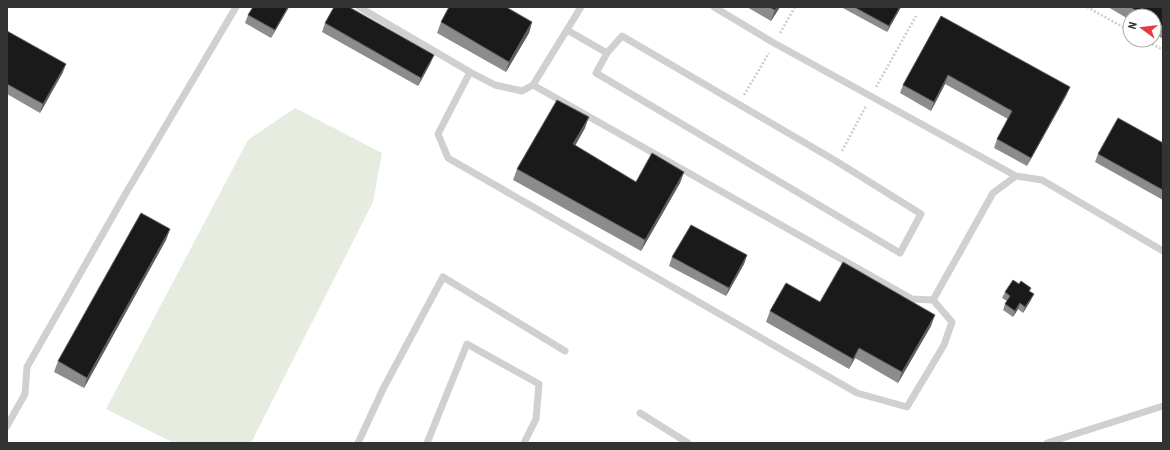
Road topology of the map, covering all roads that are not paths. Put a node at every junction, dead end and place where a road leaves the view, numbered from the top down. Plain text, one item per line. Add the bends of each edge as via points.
1 (236, 7) edge
2 (359, 7) edge
3 (581, 7) edge
4 (714, 7) edge
5 (567, 30) junction
6 (607, 53) junction
7 (470, 72) junction
8 (533, 84) junction
9 (1016, 176) junction
10 (1163, 251) edge
11 (933, 300) junction
12 (565, 350) dead end
13 (1163, 406) edge
14 (640, 413) dead end
15 (7, 426) edge
16 (358, 443) edge
17 (427, 443) edge
18 (524, 443) edge
19 (688, 443) edge
20 (1047, 443) edge

1 - 15 lane via 126,193 27,368 25,394
2 - 7 lane
3 - 5 lane
4 - 9 lane via 774,43
5 - 6 lane
5 - 8 lane
6 - 6 lane via 622,36 921,214 900,253 596,73
7 - 8 lane via 495,85 522,91
7 - 11 lane via 438,134 448,158 857,393 907,406 944,344 952,322
8 - 11 lane via 912,299
9 - 10 lane via 1042,180
9 - 11 lane via 993,194
12 - 16 lane via 443,277
13 - 20 lane
14 - 19 lane
17 - 18 lane via 467,344 539,384 536,419

